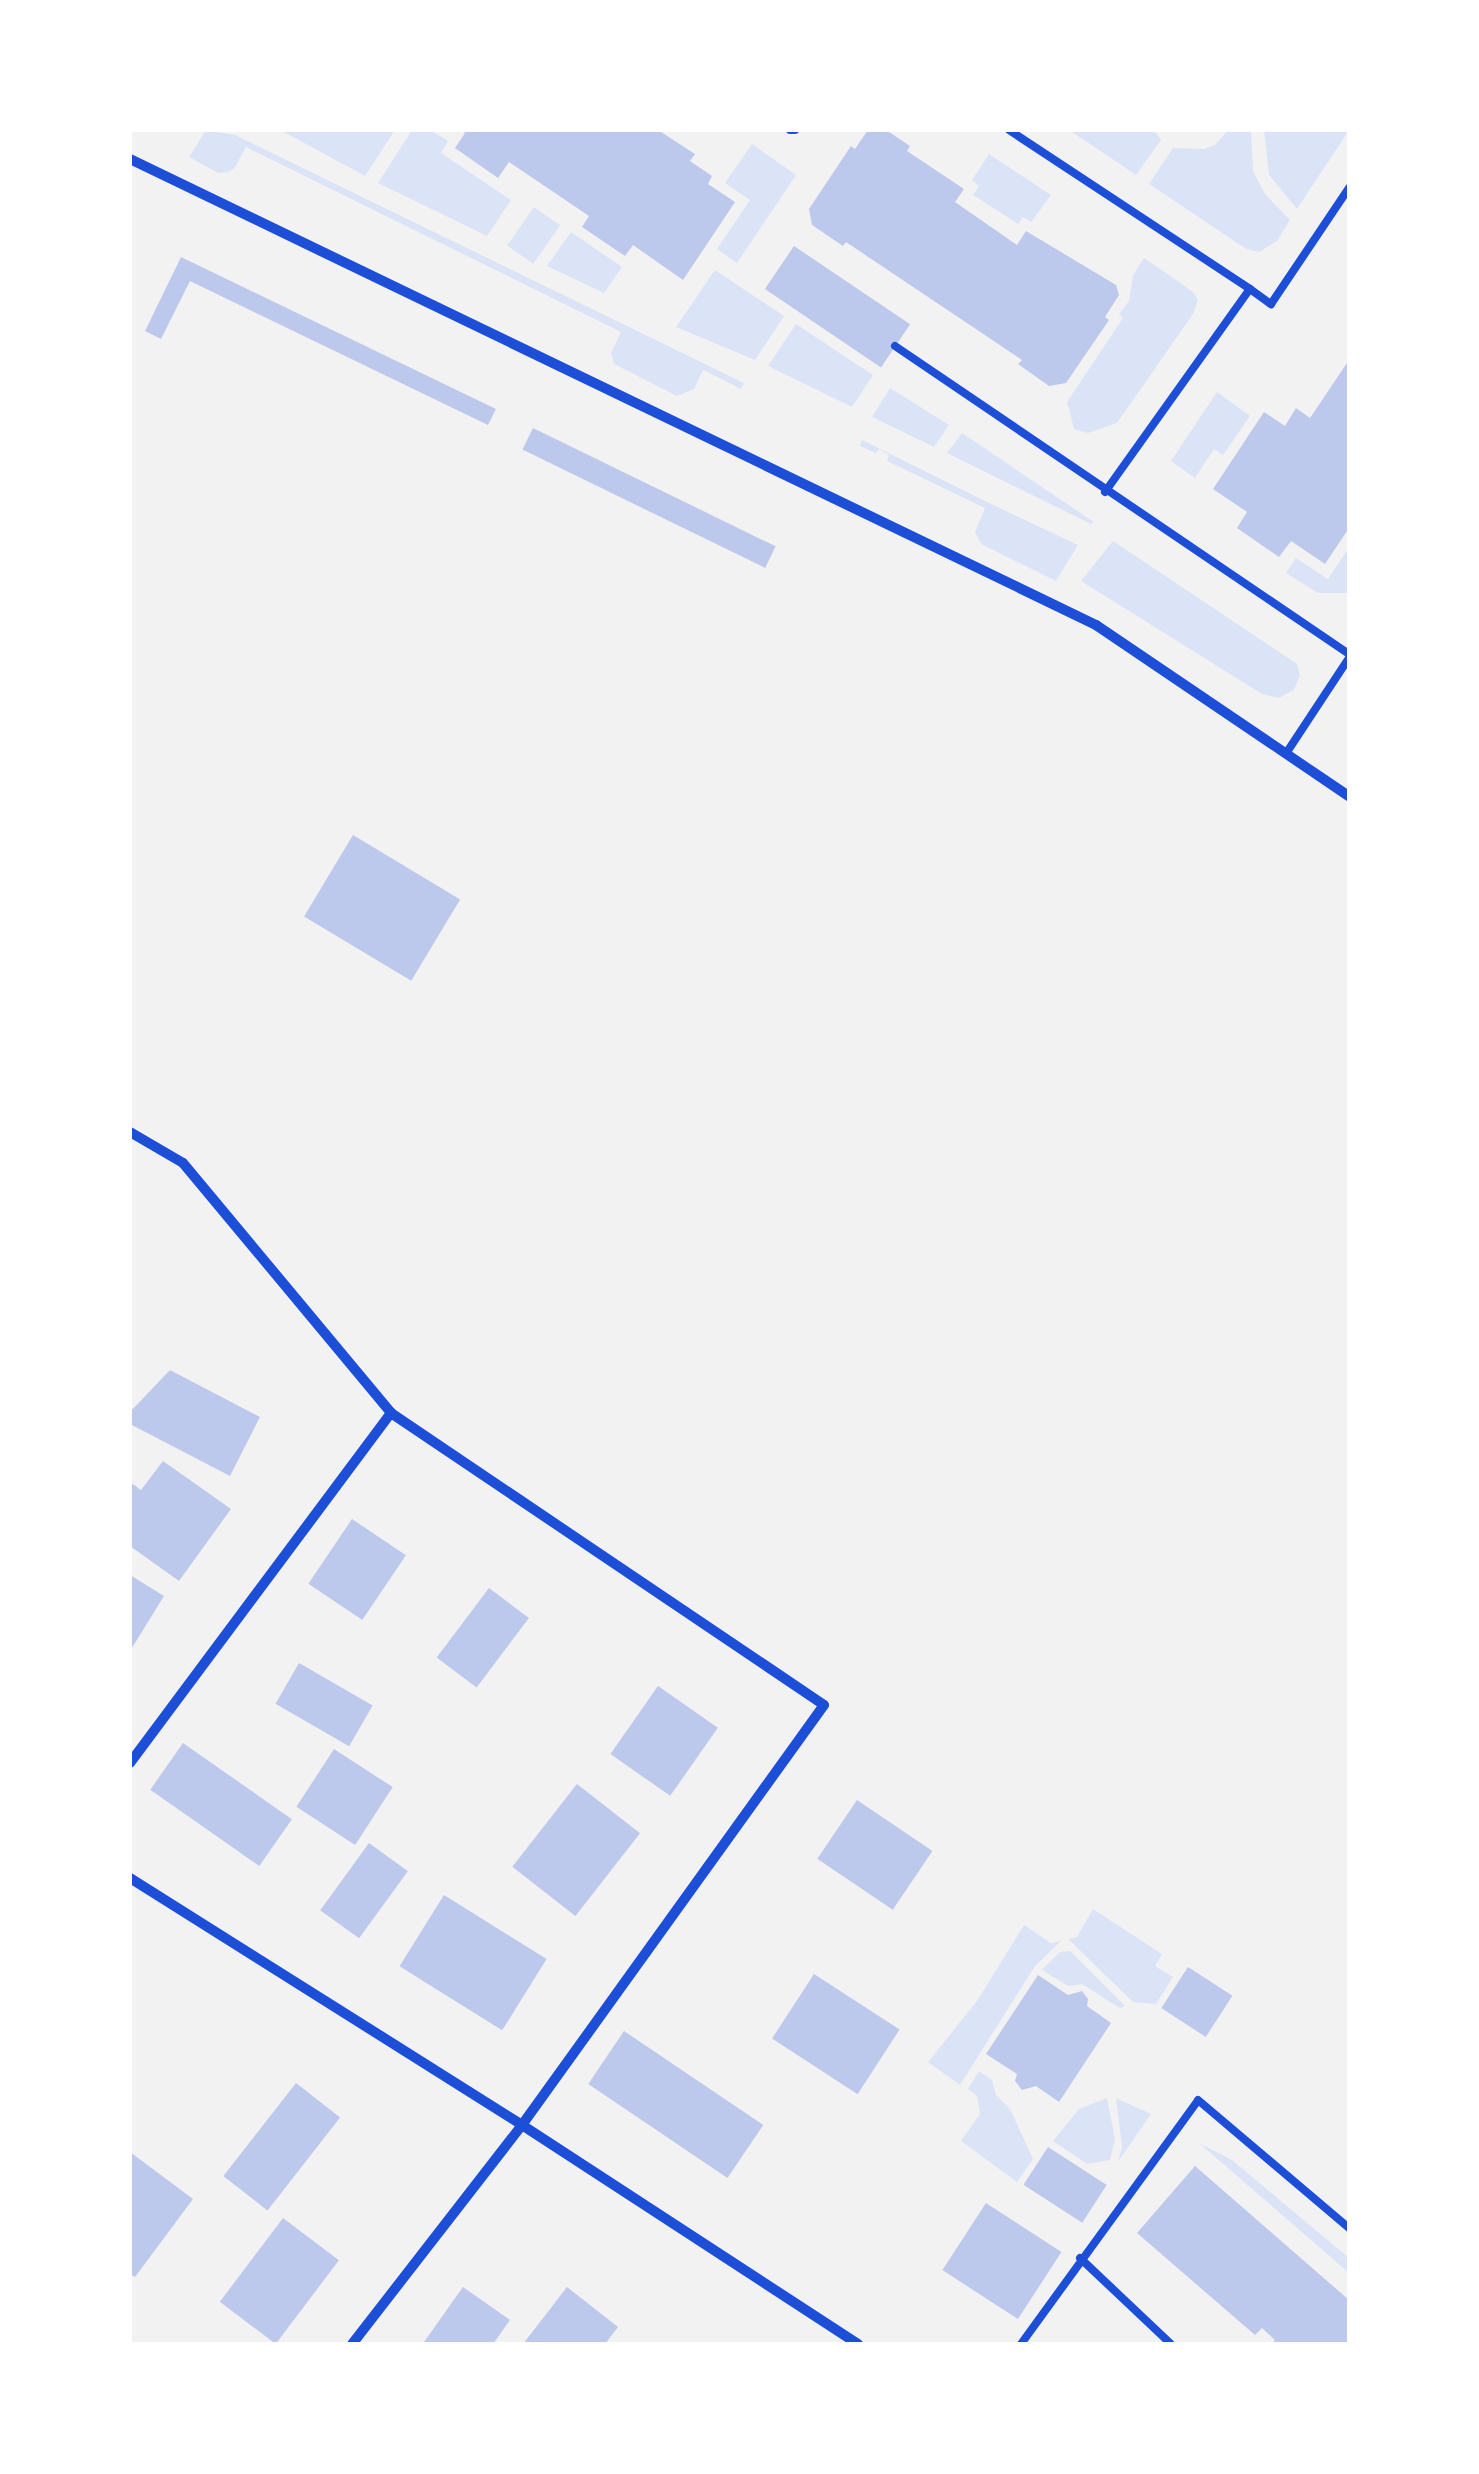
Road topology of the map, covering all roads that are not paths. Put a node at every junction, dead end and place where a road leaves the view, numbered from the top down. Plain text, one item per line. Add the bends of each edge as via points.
1 (1009, 130) edge
2 (130, 158) edge
3 (1349, 188) edge
4 (1250, 289) junction
5 (895, 346) dead end
6 (1105, 492) junction
7 (1349, 656) edge
8 (1288, 752) junction
9 (1349, 796) edge
10 (130, 1132) edge
11 (391, 1414) junction
12 (130, 1764) edge
13 (130, 1878) edge
14 (522, 2125) junction
15 (1349, 2228) edge
16 (1080, 2258) junction
17 (352, 2344) edge
18 (858, 2344) edge
19 (1021, 2344) edge
20 (1172, 2344) edge

1 - 4 lane
2 - 8 street via 1096,625
3 - 4 lane via 1271,304
4 - 6 lane
5 - 6 lane
6 - 7 lane
7 - 8 lane
8 - 9 street
10 - 11 street via 182,1163
11 - 12 street
11 - 14 street via 824,1705
13 - 14 street
14 - 17 street
14 - 18 street
15 - 16 lane via 1198,2100
16 - 19 lane
16 - 20 lane

